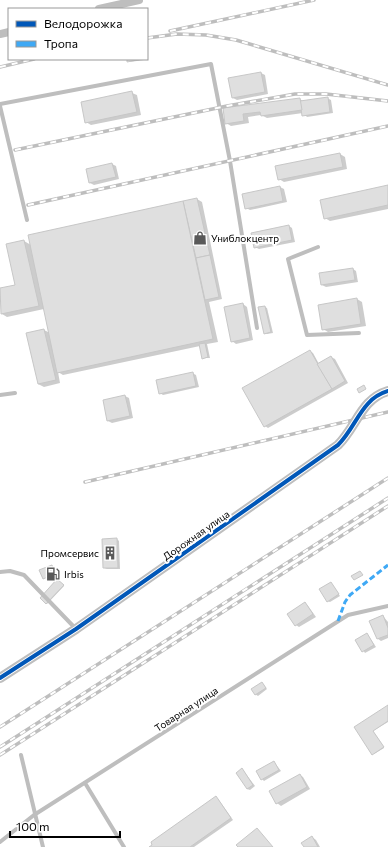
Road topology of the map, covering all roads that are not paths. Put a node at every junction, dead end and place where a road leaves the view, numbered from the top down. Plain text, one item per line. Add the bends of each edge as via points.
1 (138, 0) edge
2 (103, 8) edge
3 (0, 104) edge
4 (27, 220) dead end
5 (318, 247) dead end
6 (257, 328) dead end
7 (359, 333) dead end
8 (388, 391) edge
9 (15, 393) dead end
10 (0, 395) edge
11 (0, 572) edge
12 (387, 607) edge
13 (76, 629) junction
14 (0, 678) edge
15 (21, 756) dead end
16 (85, 783) junction
17 (34, 815) junction
18 (0, 842) edge
19 (43, 847) edge
20 (124, 847) edge

1 - 2 street
3 - 4 lane
3 - 6 lane via 210,64 230,161
5 - 7 lane via 288,259 307,335
8 - 13 street, Дорожная улица via 368,402 352,429 338,445
9 - 10 lane
11 - 13 lane via 10,571 24,575
12 - 16 lane, Товарная улица via 348,615
13 - 14 street, Дорожная улица
15 - 17 lane
16 - 17 lane, Товарная улица
16 - 20 lane
17 - 18 lane, Товарная улица
17 - 19 lane

